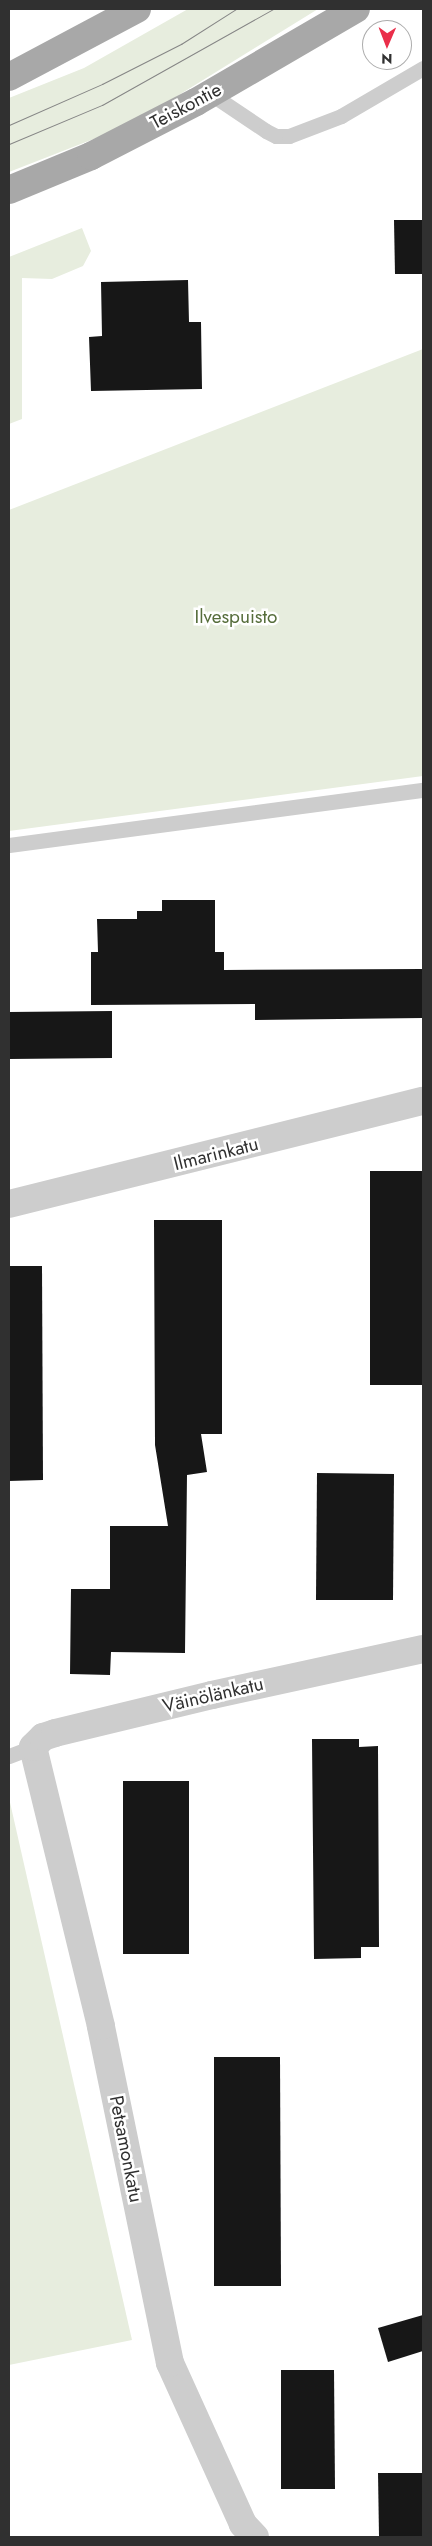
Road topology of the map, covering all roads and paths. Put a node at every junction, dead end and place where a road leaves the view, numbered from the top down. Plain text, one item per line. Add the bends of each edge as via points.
1 (137, 9) edge
2 (356, 9) edge
3 (423, 68) edge
4 (9, 77) edge
5 (211, 94) junction
6 (9, 190) edge
7 (423, 790) edge
8 (9, 845) edge
9 (423, 1101) edge
10 (9, 1204) edge
11 (423, 1649) edge
12 (21, 1751) edge
13 (255, 2537) edge

1 - 4 main road
2 - 5 main road, Teiskontie
3 - 5 lane via 341,116 289,136 276,136 266,131
5 - 6 main road, Teiskontie via 91,156
7 - 8 lane
9 - 10 street, Ilmarinkatu
11 - 12 street, Väinölänkatu via 212,1694 55,1733
12 - 13 street, Petsamonkatu via 101,2026 170,2363 243,2524

